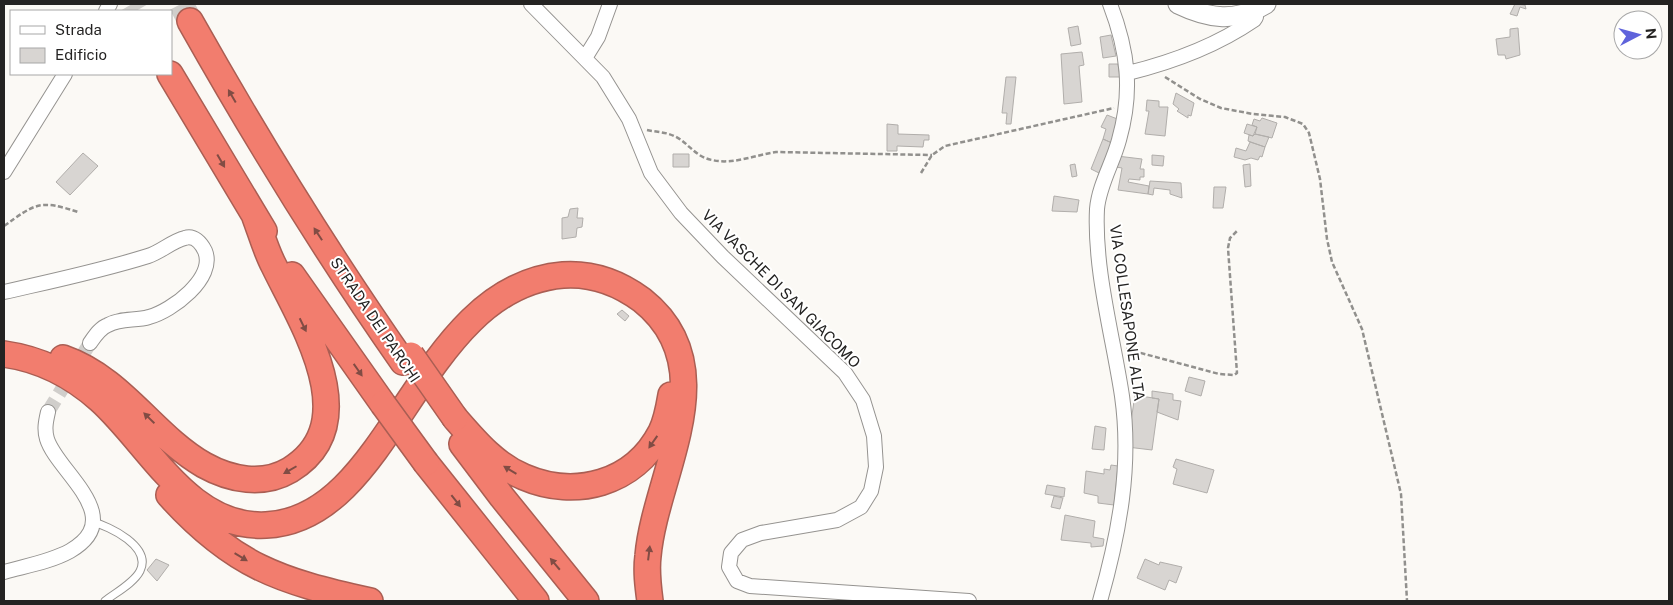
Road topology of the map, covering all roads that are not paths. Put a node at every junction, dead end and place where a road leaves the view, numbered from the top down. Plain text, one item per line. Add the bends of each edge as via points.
1 (531, 4) edge
2 (610, 4) edge
3 (1110, 4) edge
4 (1178, 4) edge
5 (1260, 6) edge
6 (190, 22) tunnel mouth
7 (585, 58) junction
8 (1128, 73) junction
9 (64, 75) edge
10 (171, 75) edge
11 (4, 172) edge
12 (255, 217) junction
13 (4, 292) edge
14 (90, 343) tunnel mouth
15 (4, 348) edge
16 (4, 354) edge
17 (4, 366) edge
18 (48, 412) tunnel mouth
19 (451, 420) junction
20 (172, 498) junction
21 (91, 522) junction
22 (4, 572) edge
23 (105, 601) edge
24 (370, 601) edge
25 (536, 601) edge
26 (586, 601) edge
27 (650, 601) edge
28 (969, 601) edge
29 (1100, 601) edge

1 - 7 street, VIA VASCHE DI SAN GIACOMO
2 - 7 street via 598,37
3 - 8 street, VIA COLLESAPONE ALTA via 1125,48
4 - 5 street via 1220,18 1239,16
5 - 8 street via 1254,20 1213,45
19 -> 6 highway, STRADA DEI PARCHI via 407,358 365,308 249,125
7 - 28 street, VIA VASCHE DI SAN GIACOMO via 603,77 629,119 651,173 680,213 846,373 863,400 874,436 876,467 871,491 861,507 837,520 761,533 742,540 731,553 729,567 737,581 750,586
8 - 29 street, VIA COLLESAPONE ALTA via 1119,140 1097,206 1100,257 1125,423 1123,502
9 - 11 street
10 -> 12 highway
12 -> 15 highway via 272,263 309,338 323,374 326,397 325,418 312,451 300,464 283,474 242,480 222,474 182,450 129,399 89,370 48,353
12 -> 25 highway, bridge via 426,463
13 - 14 street via 149,256 185,238 194,238 200,243 206,253 207,267 186,296 150,317 108,324
27 -> 16 highway via 648,556 659,501 680,432 683,381 673,340 664,323 639,298 604,280 584,275 540,278 493,301 454,339 350,481 327,502 284,524 263,526 237,522 199,504 179,487 116,416 81,384 42,363
17 - 20 highway via 37,373 80,400 111,429
18 - 21 street via 47,440 88,499 92,510
20 -> 19 highway via 211,525 259,539 289,536 320,523 360,488 472,338 519,301 557,288 601,292 637,313 651,330 670,372 671,394 661,432 631,467 595,485 572,489 549,486 523,477 489,454
26 -> 19 highway, STRADA DEI PARCHI via 508,505
20 -> 24 highway via 204,531 258,567 310,588
21 - 22 street via 84,539 68,552
21 - 23 lane via 118,533 137,548 141,557 138,574

